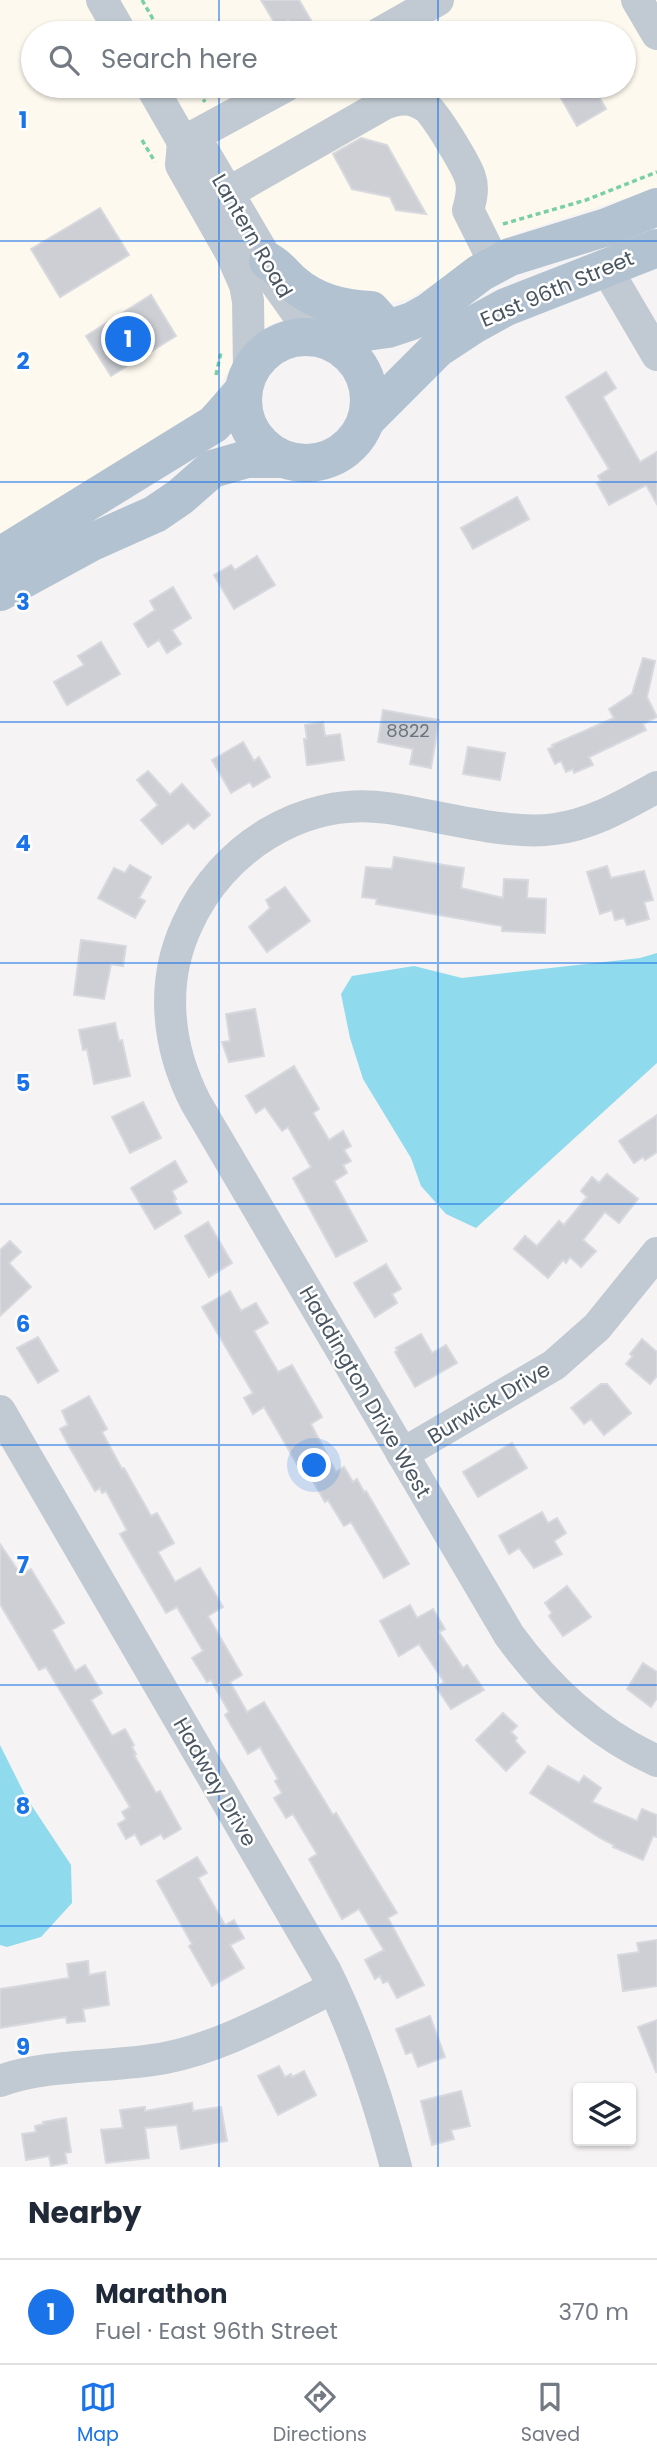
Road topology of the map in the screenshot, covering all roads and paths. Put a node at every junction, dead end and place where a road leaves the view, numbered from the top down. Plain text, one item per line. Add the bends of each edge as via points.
1 (102, 0) edge
2 (142, 0) edge
3 (438, 0) edge
4 (637, 0) edge
5 (114, 21) edge
6 (154, 21) edge
7 (401, 21) edge
8 (657, 34) edge
9 (158, 98) edge
10 (264, 98) edge
11 (142, 140) dead end
12 (183, 142) junction
13 (159, 168) dead end
14 (657, 172) edge
15 (228, 193) junction
16 (657, 207) edge
17 (499, 226) dead end
18 (657, 248) edge
19 (268, 261) junction
20 (495, 264) junction
21 (606, 268) junction
22 (388, 329) junction
23 (318, 337) junction
24 (657, 355) edge
25 (232, 374) junction
26 (367, 419) junction
27 (283, 459) junction
28 (0, 556) edge
29 (0, 592) edge
30 (657, 787) edge
31 (657, 1253) edge
32 (0, 1411) edge
33 (402, 1454) junction
34 (657, 1760) edge
35 (334, 1988) junction
36 (0, 2081) edge
37 (396, 2167) edge

1 - 5 street
2 - 6 path
3 - 7 street
4 - 8 street
9 - 12 street, Lantern Road
10 - 12 street
11 - 13 path
12 - 15 street, Lantern Road via 204,152
12 - 25 street, Lantern Road via 181,165 245,285 248,301
14 - 17 path via 586,200
15 - 19 street, Lantern Road
15 - 20 street via 384,104 410,100 430,110 470,177 468,210
16 - 20 main road, East 96th Street
18 - 21 main road, East 96th Street
19 - 22 main road via 311,295 340,307 371,310
19 - 23 street, Lantern Road via 270,275
20 - 22 main road, East 96th Street via 430,311
21 - 24 street
21 - 26 main road, East 96th Street via 506,307 463,331 423,362
22 - 23 main road, East 96th Street
23 - 25 main road via 280,342
23 - 26 main road via 341,346 356,360 370,398
25 - 27 main road via 251,432 264,448
25 - 28 main road via 214,424
26 - 27 main road via 343,452 324,461
27 - 29 main road via 223,464 155,514
30 - 33 street, Haddington Drive West via 610,813 554,829 524,830 383,807 318,812 258,839 222,870 194,908 182,934 173,964 170,1020 188,1086
31 - 33 street, Burwick Drive via 597,1327 554,1365
32 - 35 street, Hadway Drive
33 - 34 street, Haddington Drive West via 526,1658 587,1719
35 - 36 street via 224,2041 181,2055
35 - 37 street, Hadway Drive via 370,2075

